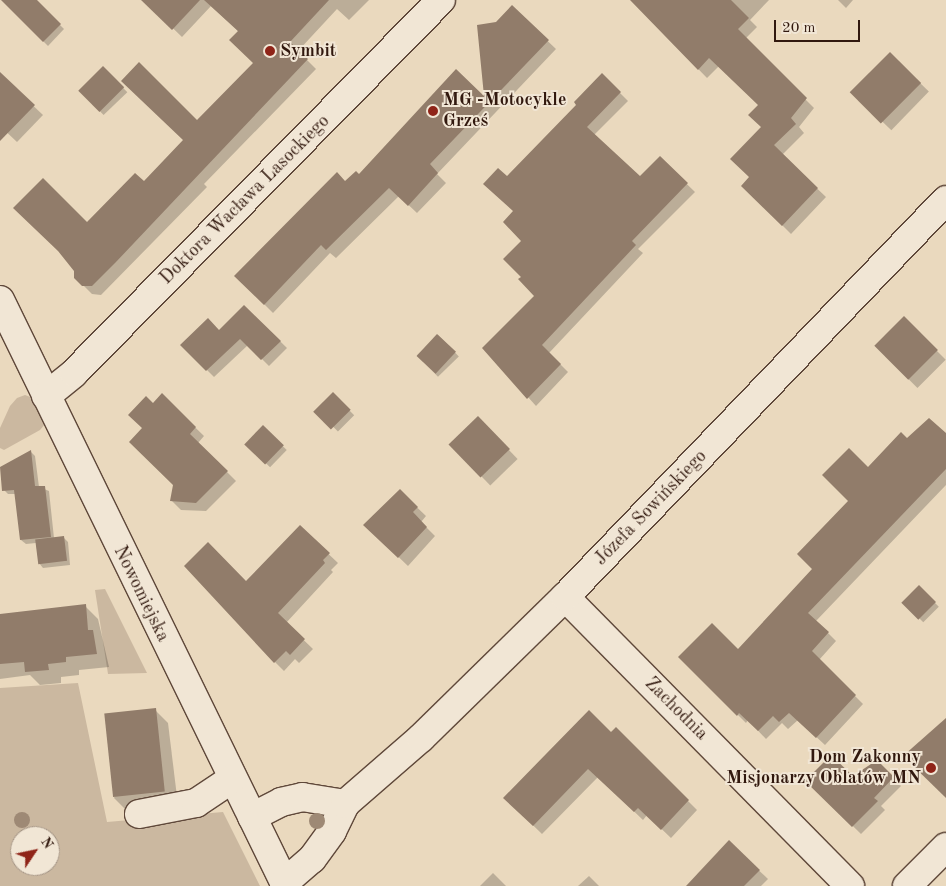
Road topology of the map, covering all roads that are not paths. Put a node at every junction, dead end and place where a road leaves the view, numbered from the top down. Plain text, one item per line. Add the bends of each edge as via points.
1 (441, 0) edge
2 (946, 200) edge
3 (3, 315) edge
4 (46, 396) junction
5 (565, 597) junction
6 (232, 779) junction
7 (345, 804) junction
8 (139, 814) dead end
9 (252, 817) junction
10 (946, 847) edge
11 (285, 884) edge
12 (850, 886) edge
13 (907, 886) edge

1 - 4 street, Doktora Wacława Lasockiego via 81,366
2 - 5 street, Józefa Sowińskiego
3 - 4 street, Nowomiejska
4 - 6 street, Nowomiejska
5 - 7 street, Józefa Sowińskiego via 421,738
5 - 12 street, Zachodnia
6 - 8 street via 196,803
6 - 9 street, Nowomiejska
7 - 9 street via 302,797 281,802
7 - 11 street, Józefa Sowińskiego via 332,831 312,859
9 - 11 street, Nowomiejska
10 - 13 street

